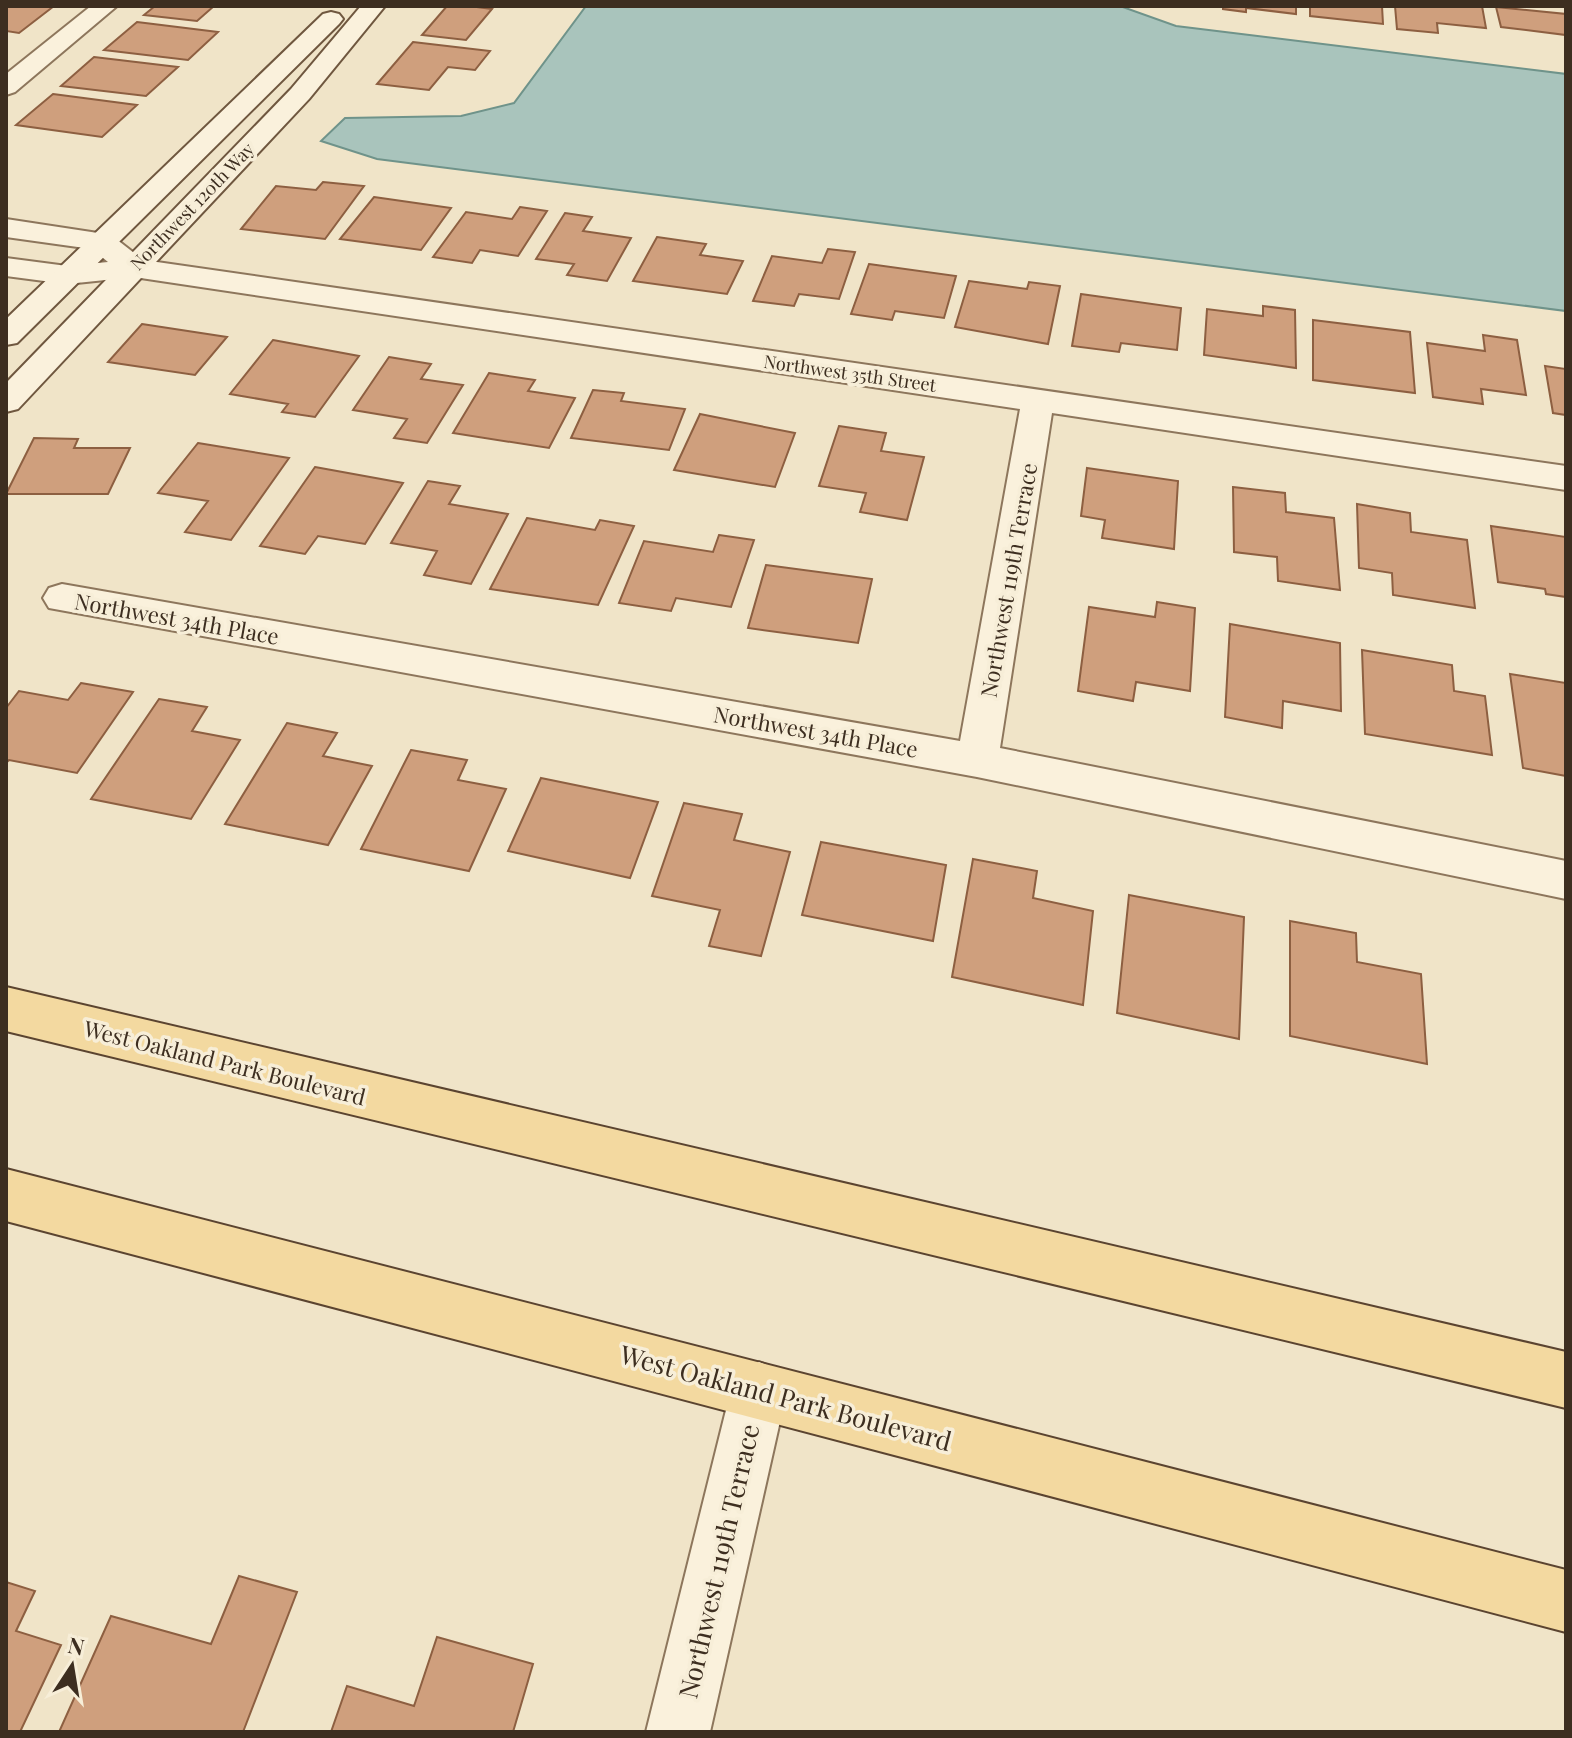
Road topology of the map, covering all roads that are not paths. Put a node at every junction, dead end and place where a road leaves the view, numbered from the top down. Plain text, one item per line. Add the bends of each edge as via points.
1 (105, 6) edge
2 (344, 6) edge
3 (373, 6) edge
4 (6, 87) edge
5 (6, 228) edge
6 (101, 241) junction
7 (6, 267) edge
8 (134, 268) junction
9 (67, 275) junction
10 (6, 336) edge
11 (1038, 401) junction
12 (6, 402) edge
13 (1566, 478) edge
14 (62, 598) dead end
15 (977, 760) junction
16 (1566, 880) edge
17 (6, 1009) edge
18 (6, 1195) edge
19 (1566, 1380) edge
20 (759, 1390) junction
21 (1566, 1601) edge
22 (678, 1732) edge

1 - 4 street
2 - 6 street, Northwest 120th Way
3 - 8 street, Northwest 120th Way via 300,94
5 - 6 street
6 - 8 street
6 - 9 street, Northwest 120th Way
7 - 9 street, Northwest 35th Street
8 - 9 street, Northwest 35th Street
8 - 11 street, Northwest 35th Street
8 - 12 street, Northwest 120th Way
9 - 10 street, Northwest 120th Way
11 - 13 street, Northwest 35th Street
11 - 15 street, Northwest 119th Terrace
14 - 15 street, Northwest 34th Place
15 - 16 street, Northwest 34th Place
17 - 19 main road, West Oakland Park Boulevard
18 - 20 main road, West Oakland Park Boulevard
20 - 21 main road, West Oakland Park Boulevard
20 - 22 street, Northwest 119th Terrace

